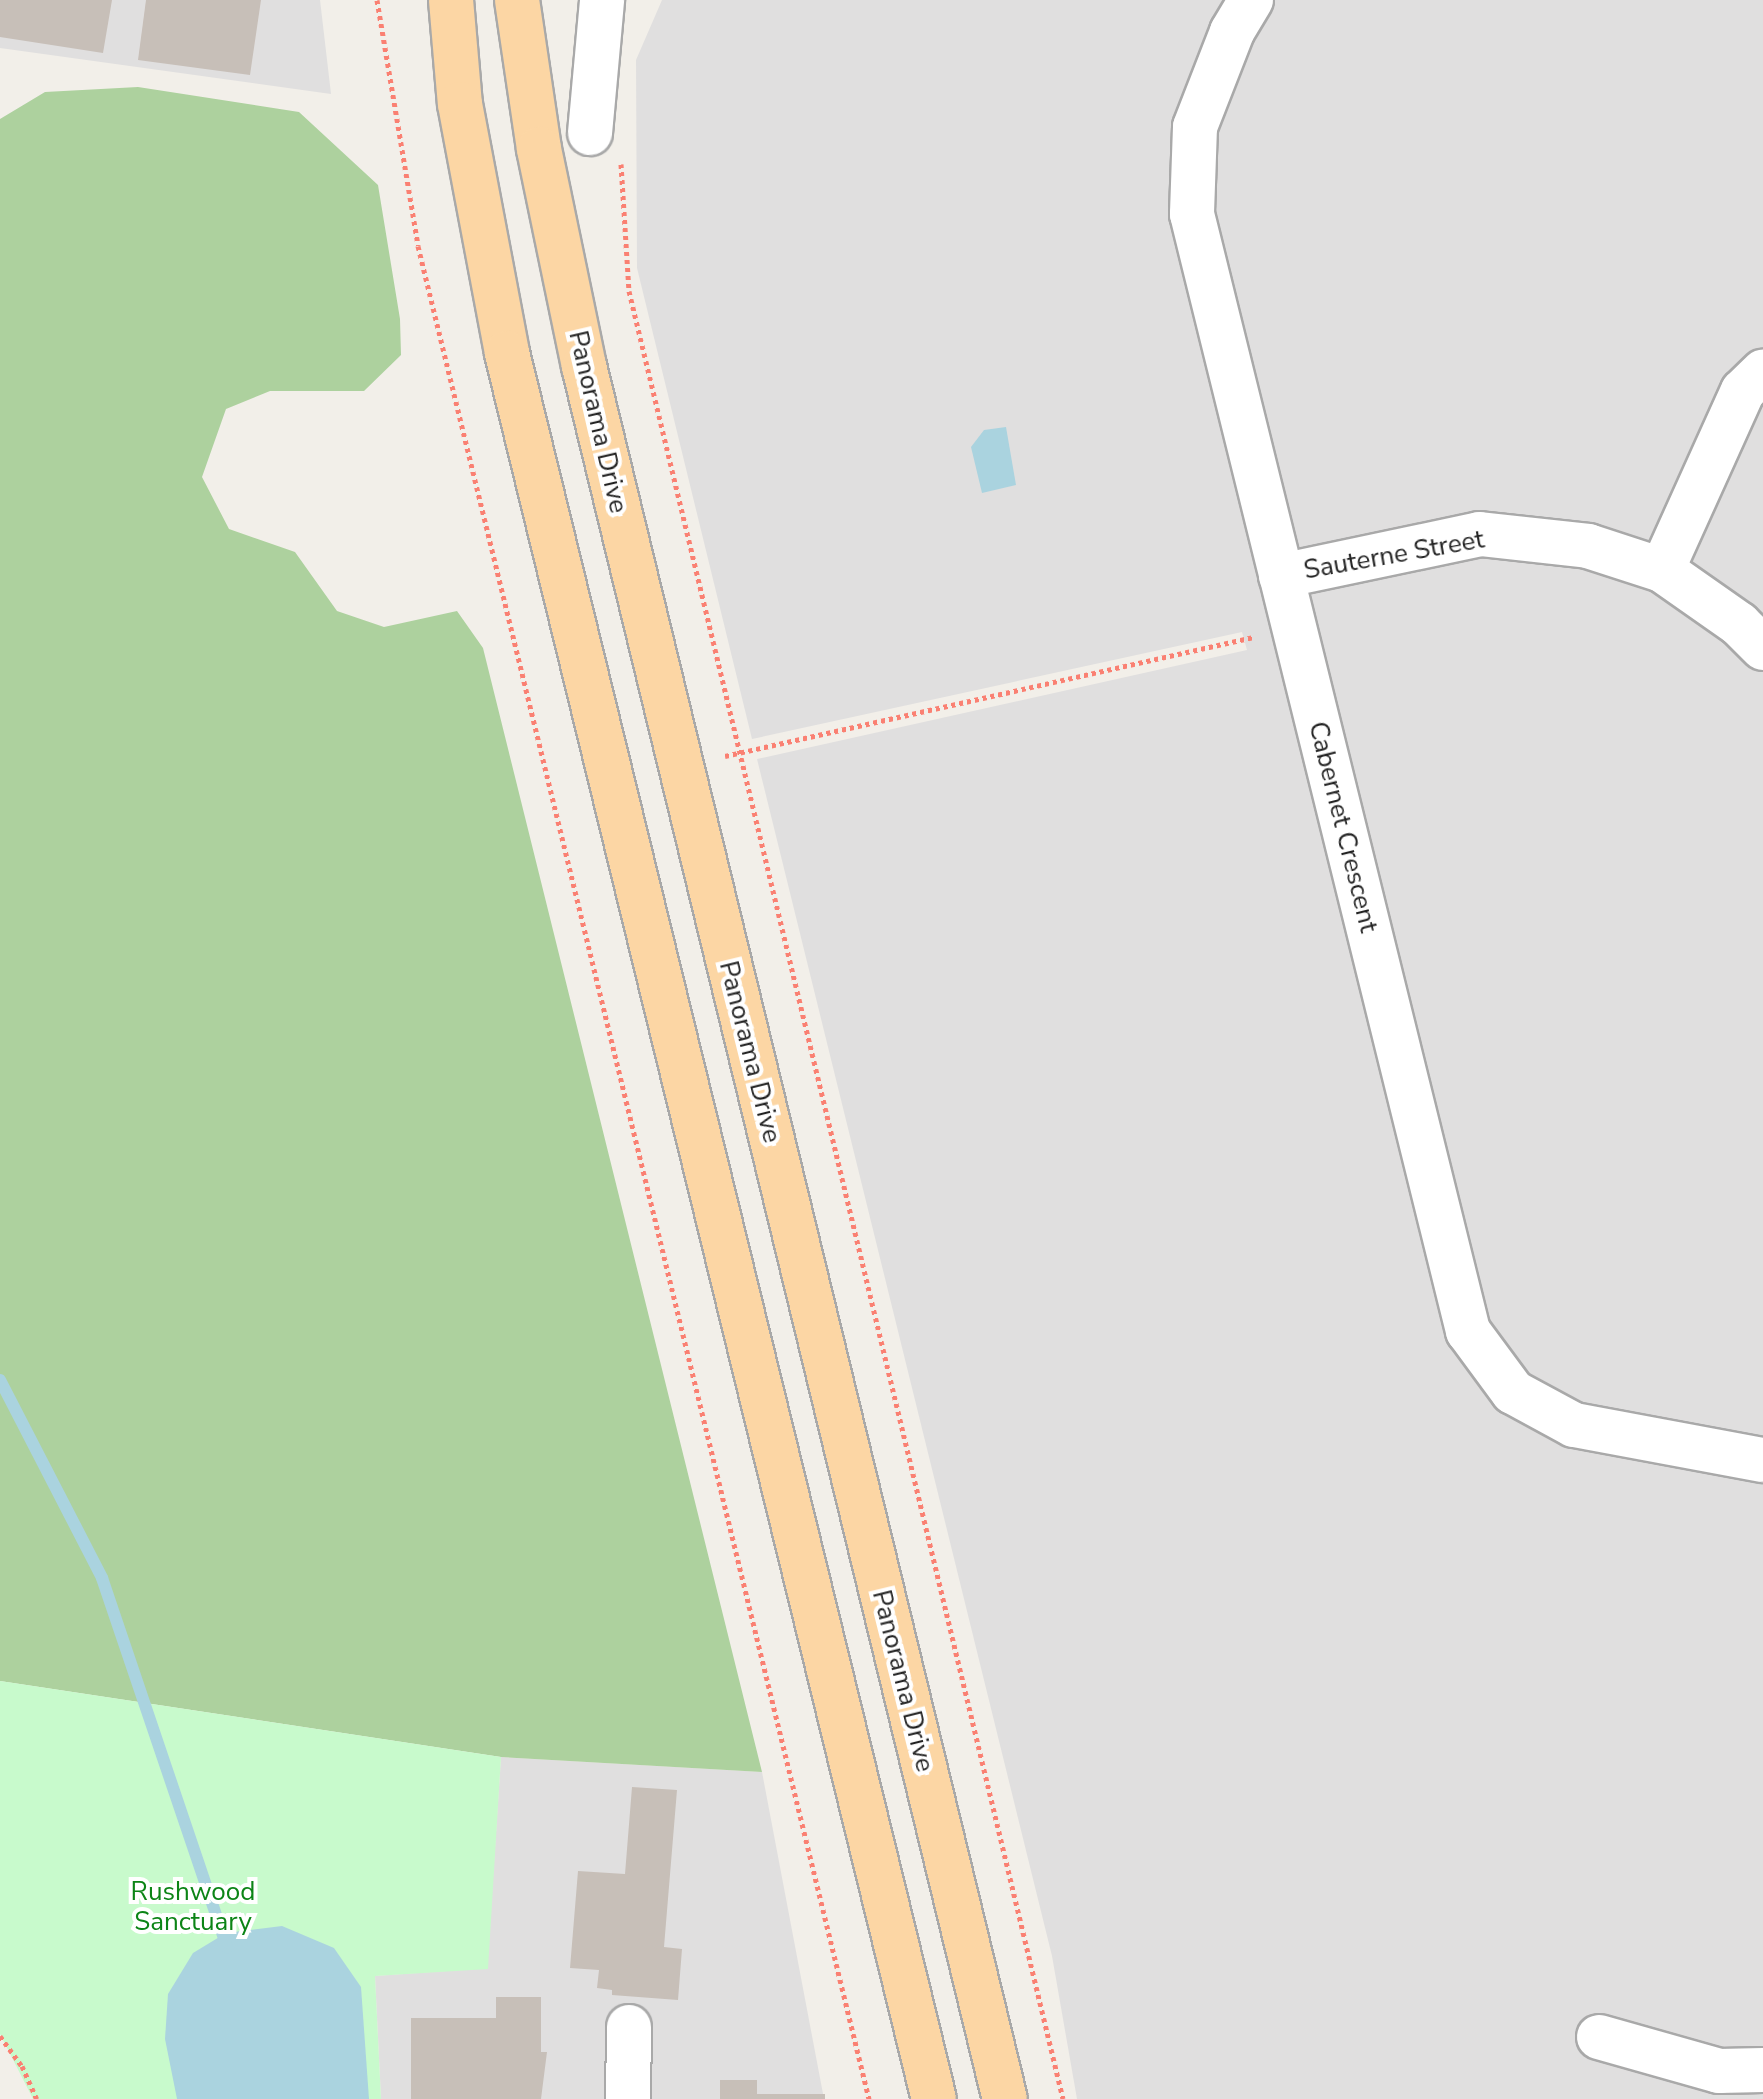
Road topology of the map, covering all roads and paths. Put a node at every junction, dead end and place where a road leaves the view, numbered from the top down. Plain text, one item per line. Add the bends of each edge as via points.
1 (377, 0) edge
2 (451, 0) edge
3 (517, 0) edge
4 (602, 0) edge
5 (1251, 0) edge
6 (605, 141) joint
7 (1763, 372) edge
8 (1662, 570) junction
9 (1281, 576) junction
10 (1294, 628) junction
11 (1763, 648) edge
12 (738, 753) junction
13 (681, 766) junction
14 (1763, 1460) edge
15 (629, 2027) dead end
16 (0, 2036) edge
17 (1599, 2037) dead end
18 (1763, 2070) edge
19 (37, 2099) edge
20 (628, 2099) edge
21 (869, 2099) edge
22 (934, 2099) edge
23 (1005, 2099) edge
24 (1063, 2099) edge

1 - 21 path via 426,277
2 - 22 main road via 460,104 507,353
3 - 13 main road, Panorama Drive via 539,149 584,366
4 - 6 street
5 - 9 street, Cabernet Crescent via 1232,32 1195,127 1192,214
6 - 12 path via 629,291
7 - 8 street via 1743,391
8 - 9 street, Sauterne Street via 1588,546 1480,534
8 - 11 street, Sauterne Street via 1739,624
9 - 10 street, Cabernet Crescent
10 - 12 path
10 - 14 street, Cabernet Crescent via 1468,1331 1513,1392 1574,1425
12 - 13 path
12 - 24 path
13 - 23 main road, Panorama Drive
15 - 20 street
16 - 19 path
17 - 18 street via 1719,2071

